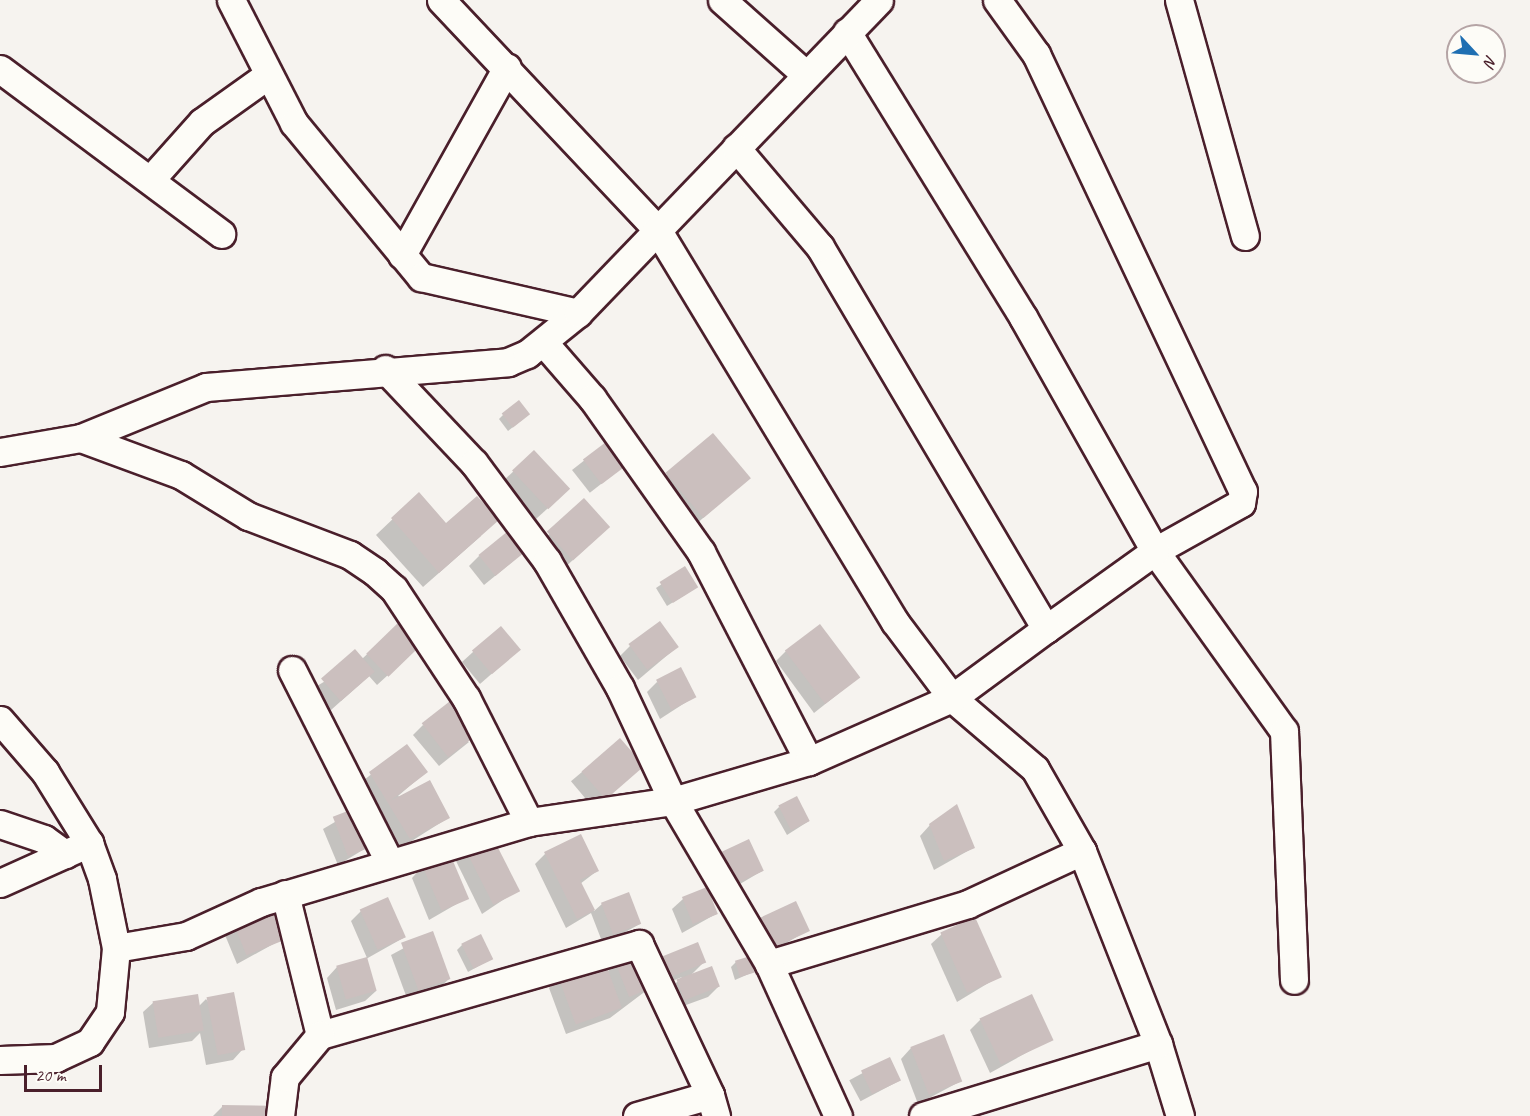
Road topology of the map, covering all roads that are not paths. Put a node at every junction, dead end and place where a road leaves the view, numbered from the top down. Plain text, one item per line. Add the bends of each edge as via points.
1 (231, 0) edge
2 (441, 0) edge
3 (722, 0) edge
4 (879, 0) edge
5 (997, 0) edge
6 (1179, 0) edge
7 (847, 32) junction
8 (507, 67) junction
9 (0, 69) edge
10 (804, 73) junction
11 (268, 75) junction
12 (736, 148) junction
13 (151, 179) junction
14 (657, 230) junction
15 (220, 234) dead end
16 (1245, 236) dead end
17 (402, 255) junction
18 (578, 313) junction
19 (545, 344) junction
20 (385, 369) junction
21 (81, 438) junction
22 (0, 452) edge
23 (1155, 551) junction
24 (1046, 629) junction
25 (292, 670) dead end
26 (952, 698) junction
27 (0, 720) edge
28 (809, 761) junction
29 (673, 801) junction
30 (529, 822) junction
31 (0, 824) edge
32 (77, 849) junction
33 (1082, 851) junction
34 (390, 863) junction
35 (0, 883) edge
36 (285, 894) junction
37 (116, 948) junction
38 (769, 964) junction
39 (1294, 980) dead end
40 (320, 1035) junction
41 (1158, 1044) junction
42 (0, 1060) edge
43 (713, 1106) edge
44 (280, 1116) edge
45 (637, 1116) edge
46 (838, 1116) edge
47 (923, 1116) edge
48 (1180, 1116) edge

1 - 11 street
2 - 8 street
3 - 10 street
4 - 7 street
5 - 23 street via 1036,54 1243,491 1241,503
6 - 16 street
7 - 10 street
7 - 23 street via 1023,318
8 - 14 street
8 - 17 street
9 - 13 street
10 - 12 street
11 - 13 street via 202,122
11 - 17 street via 294,123
12 - 14 street
12 - 24 street via 780,194 826,257
13 - 15 street
14 - 18 street
14 - 26 street via 813,494
17 - 18 street via 421,277 452,288
18 - 19 street
19 - 20 street via 508,362
19 - 28 street via 592,398 701,552
20 - 21 street via 196,390
20 - 29 street via 474,463 546,561 620,688
21 - 22 street
21 - 30 street via 181,475 248,516 350,555 375,572 394,589 466,698
23 - 24 street
23 - 39 street via 1284,731
24 - 26 street
25 - 34 street
26 - 28 street
26 - 33 street via 1035,769
27 - 32 street via 45,772
28 - 29 street
29 - 30 street
29 - 38 street
30 - 34 street
31 - 32 street
32 - 35 street
32 - 37 street
33 - 38 street via 968,904
33 - 41 street
34 - 36 street
36 - 37 street via 186,936
36 - 40 street
37 - 42 street via 110,1012 90,1042 56,1058
38 - 46 street
40 - 43 street via 639,944
40 - 44 street via 285,1077
41 - 47 street
41 - 48 street
43 - 45 street

